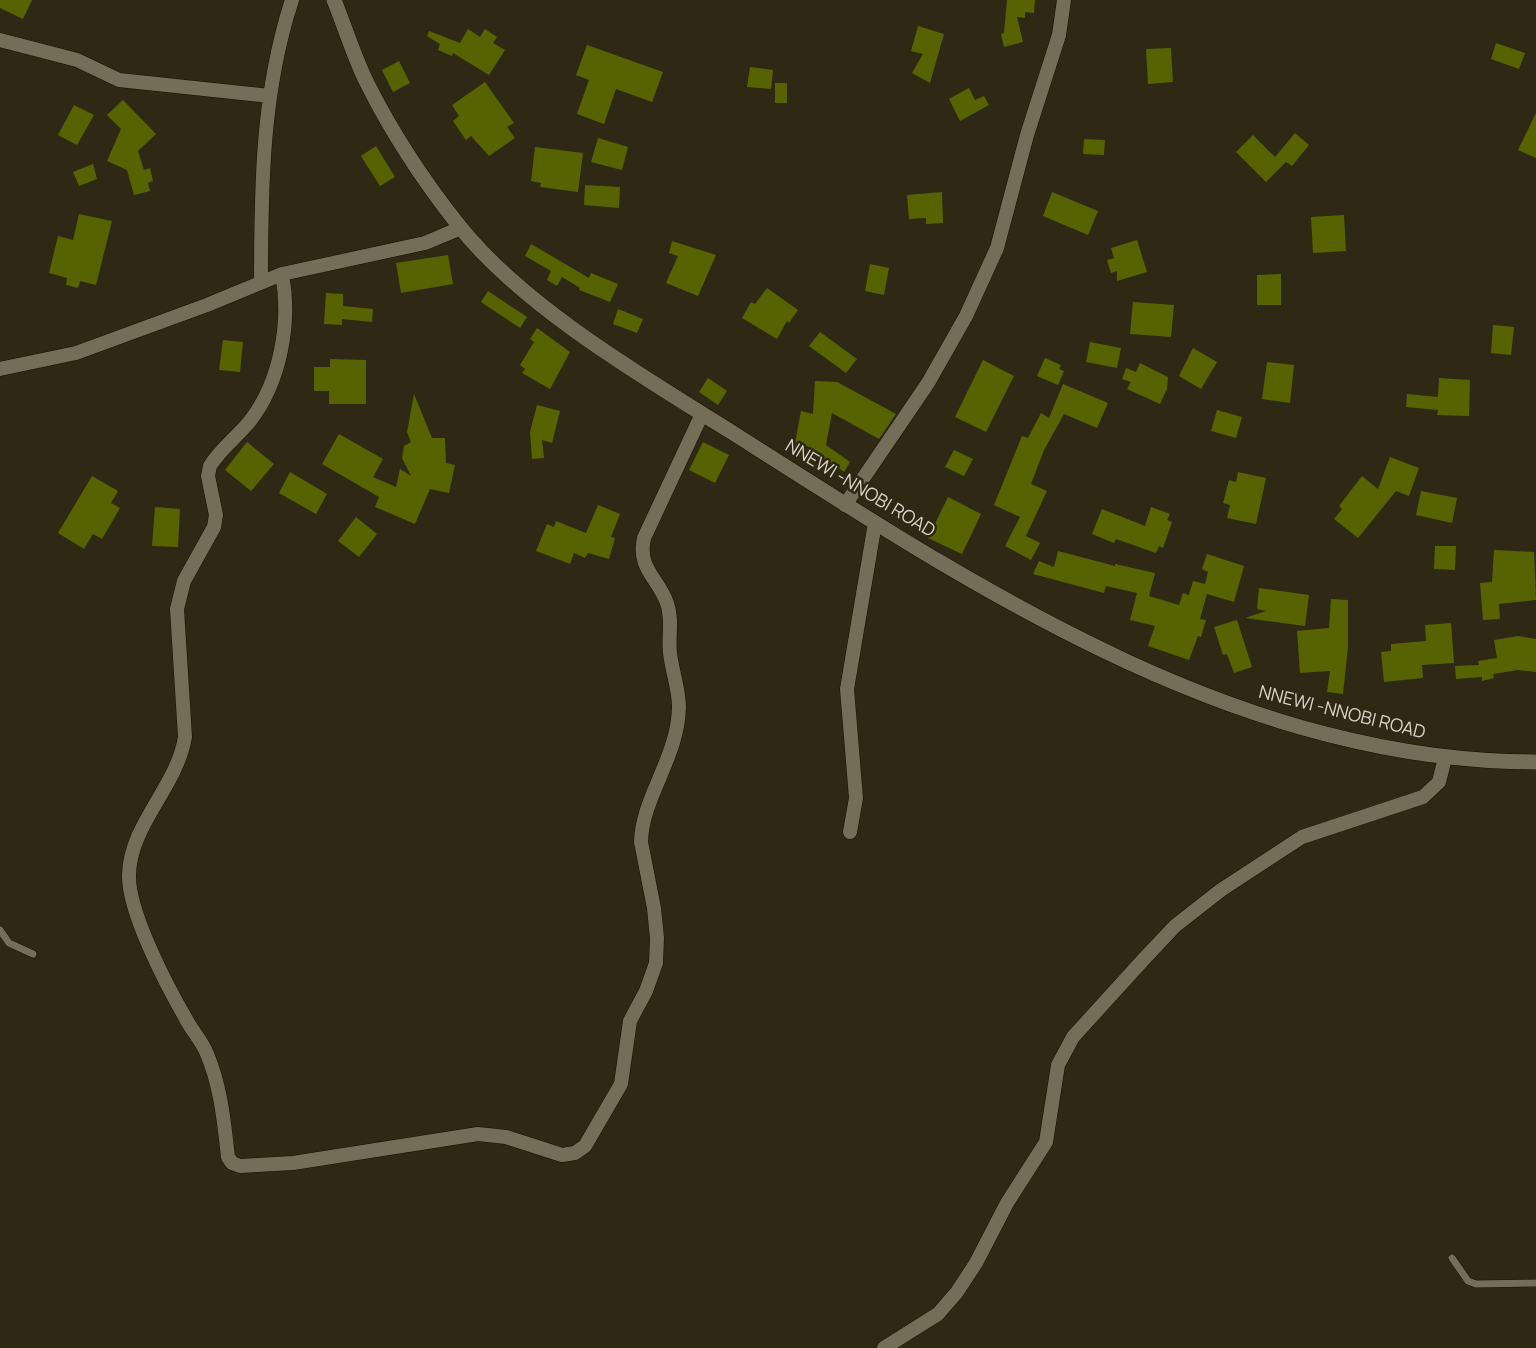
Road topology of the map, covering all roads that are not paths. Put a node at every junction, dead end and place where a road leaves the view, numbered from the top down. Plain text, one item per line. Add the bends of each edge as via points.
1 (292, 0) edge
2 (334, 0) edge
3 (1064, 0) edge
4 (0, 40) edge
5 (270, 96) junction
6 (461, 228) junction
7 (282, 274) junction
8 (261, 282) junction
9 (0, 369) edge
10 (702, 414) junction
11 (845, 505) junction
12 (875, 523) junction
13 (1445, 758) junction
14 (1536, 762) edge
15 (850, 832) dead end
16 (0, 930) edge
17 (33, 954) dead end
18 (1452, 1258) dead end
19 (1536, 1283) edge
20 (884, 1348) edge

1 - 5 street via 276,55
2 - 6 main road, NNEWI -NNOBI ROAD via 367,82 405,149
3 - 11 street via 1059,35 997,248 966,316 928,383
4 - 5 street via 77,60 118,80
5 - 8 street via 262,184
6 - 7 street via 425,243
6 - 10 main road, NNEWI -NNOBI ROAD via 500,268 562,321
7 - 8 street
7 - 10 street via 285,326 268,388 252,419 210,466 214,527 184,581 177,609 183,755 143,828 131,856 128,878 135,909 162,972 206,1052 217,1083 228,1156 240,1166 293,1163 478,1134 506,1137 562,1155 575,1154 599,1124 621,1084 630,1021 656,963 657,938 641,827 677,728 671,619 641,551
8 - 9 street via 76,353
10 - 11 main road, NNEWI -NNOBI ROAD
11 - 12 main road, NNEWI -NNOBI ROAD
12 - 13 main road, NNEWI -NNOBI ROAD via 1021,608 1153,672 1268,718
12 - 15 street via 847,689 856,798
13 - 14 main road, NNEWI -NNOBI ROAD
13 - 20 street via 1438,782 1422,797 1302,837 1221,891 1175,926 1151,951 1073,1037 1058,1065 1046,1142 957,1292 938,1314
16 - 17 lane via 9,944
18 - 19 lane via 1468,1281 1476,1284

